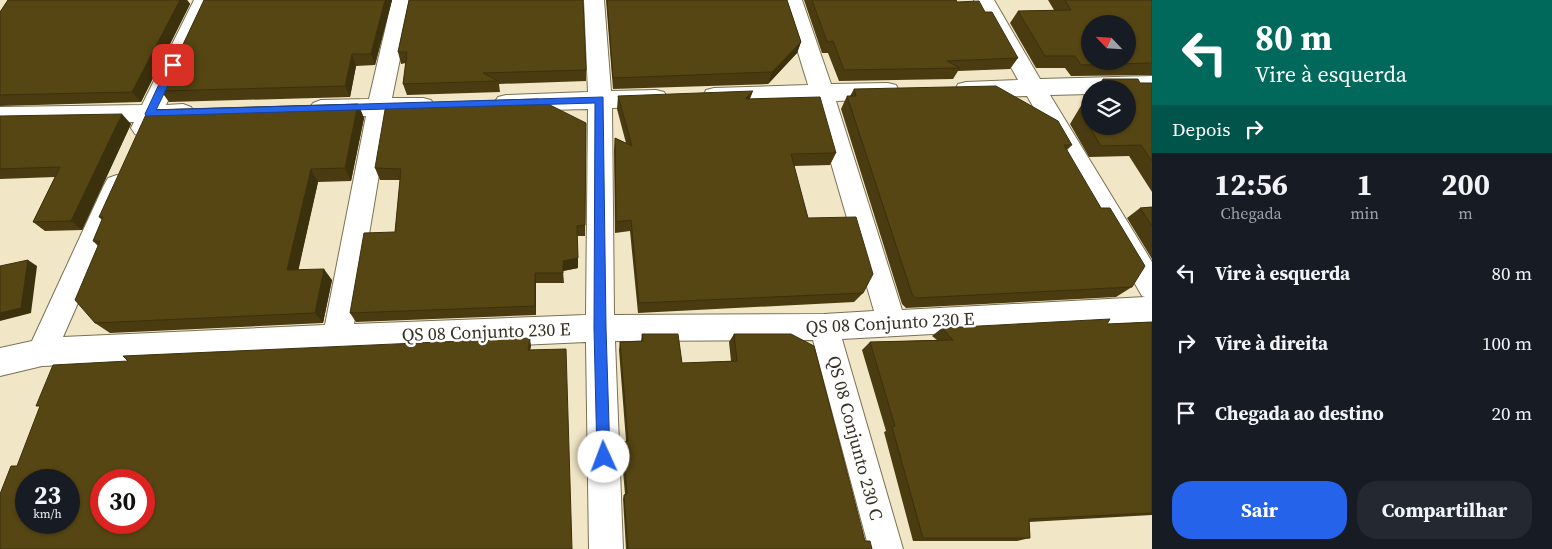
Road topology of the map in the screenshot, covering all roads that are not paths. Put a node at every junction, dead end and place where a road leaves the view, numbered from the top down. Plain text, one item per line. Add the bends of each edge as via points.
1 (204, 0) edge
2 (402, 0) edge
3 (594, 0) edge
4 (792, 0) edge
5 (984, 0) edge
6 (1152, 84) edge
7 (1034, 89) junction
8 (947, 90) edge
9 (909, 91) edge
10 (822, 92) junction
11 (600, 100) junction
12 (485, 104) edge
13 (446, 105) edge
14 (379, 107) junction
15 (299, 109) edge
16 (209, 112) edge
17 (149, 114) junction
18 (0, 116) edge
19 (1152, 287) edge
20 (1152, 309) edge
21 (892, 323) junction
22 (600, 328) junction
23 (824, 328) junction
24 (337, 338) junction
25 (42, 352) junction
26 (0, 362) edge
27 (606, 549) edge
28 (886, 549) edge

1 - 17 street
2 - 14 street
3 - 11 street
4 - 10 street
5 - 7 street
6 - 7 street
7 - 8 street
7 - 19 street
9 - 10 street
10 - 11 street
10 - 21 street
11 - 12 street
11 - 22 street
13 - 14 street
14 - 15 street
14 - 24 street
16 - 17 street
17 - 18 street
17 - 25 street
20 - 21 street, QS 08 Conjunto 230 E
21 - 23 street, QS 08 Conjunto 230 E
22 - 23 street, QS 08 Conjunto 230 E
22 - 24 street, QS 08 Conjunto 230 E
22 - 27 street
23 - 28 street, QS 08 Conjunto 230 C
24 - 25 street, QS 08 Conjunto 230 E
25 - 26 street, QS 08 Conjunto 230 E

